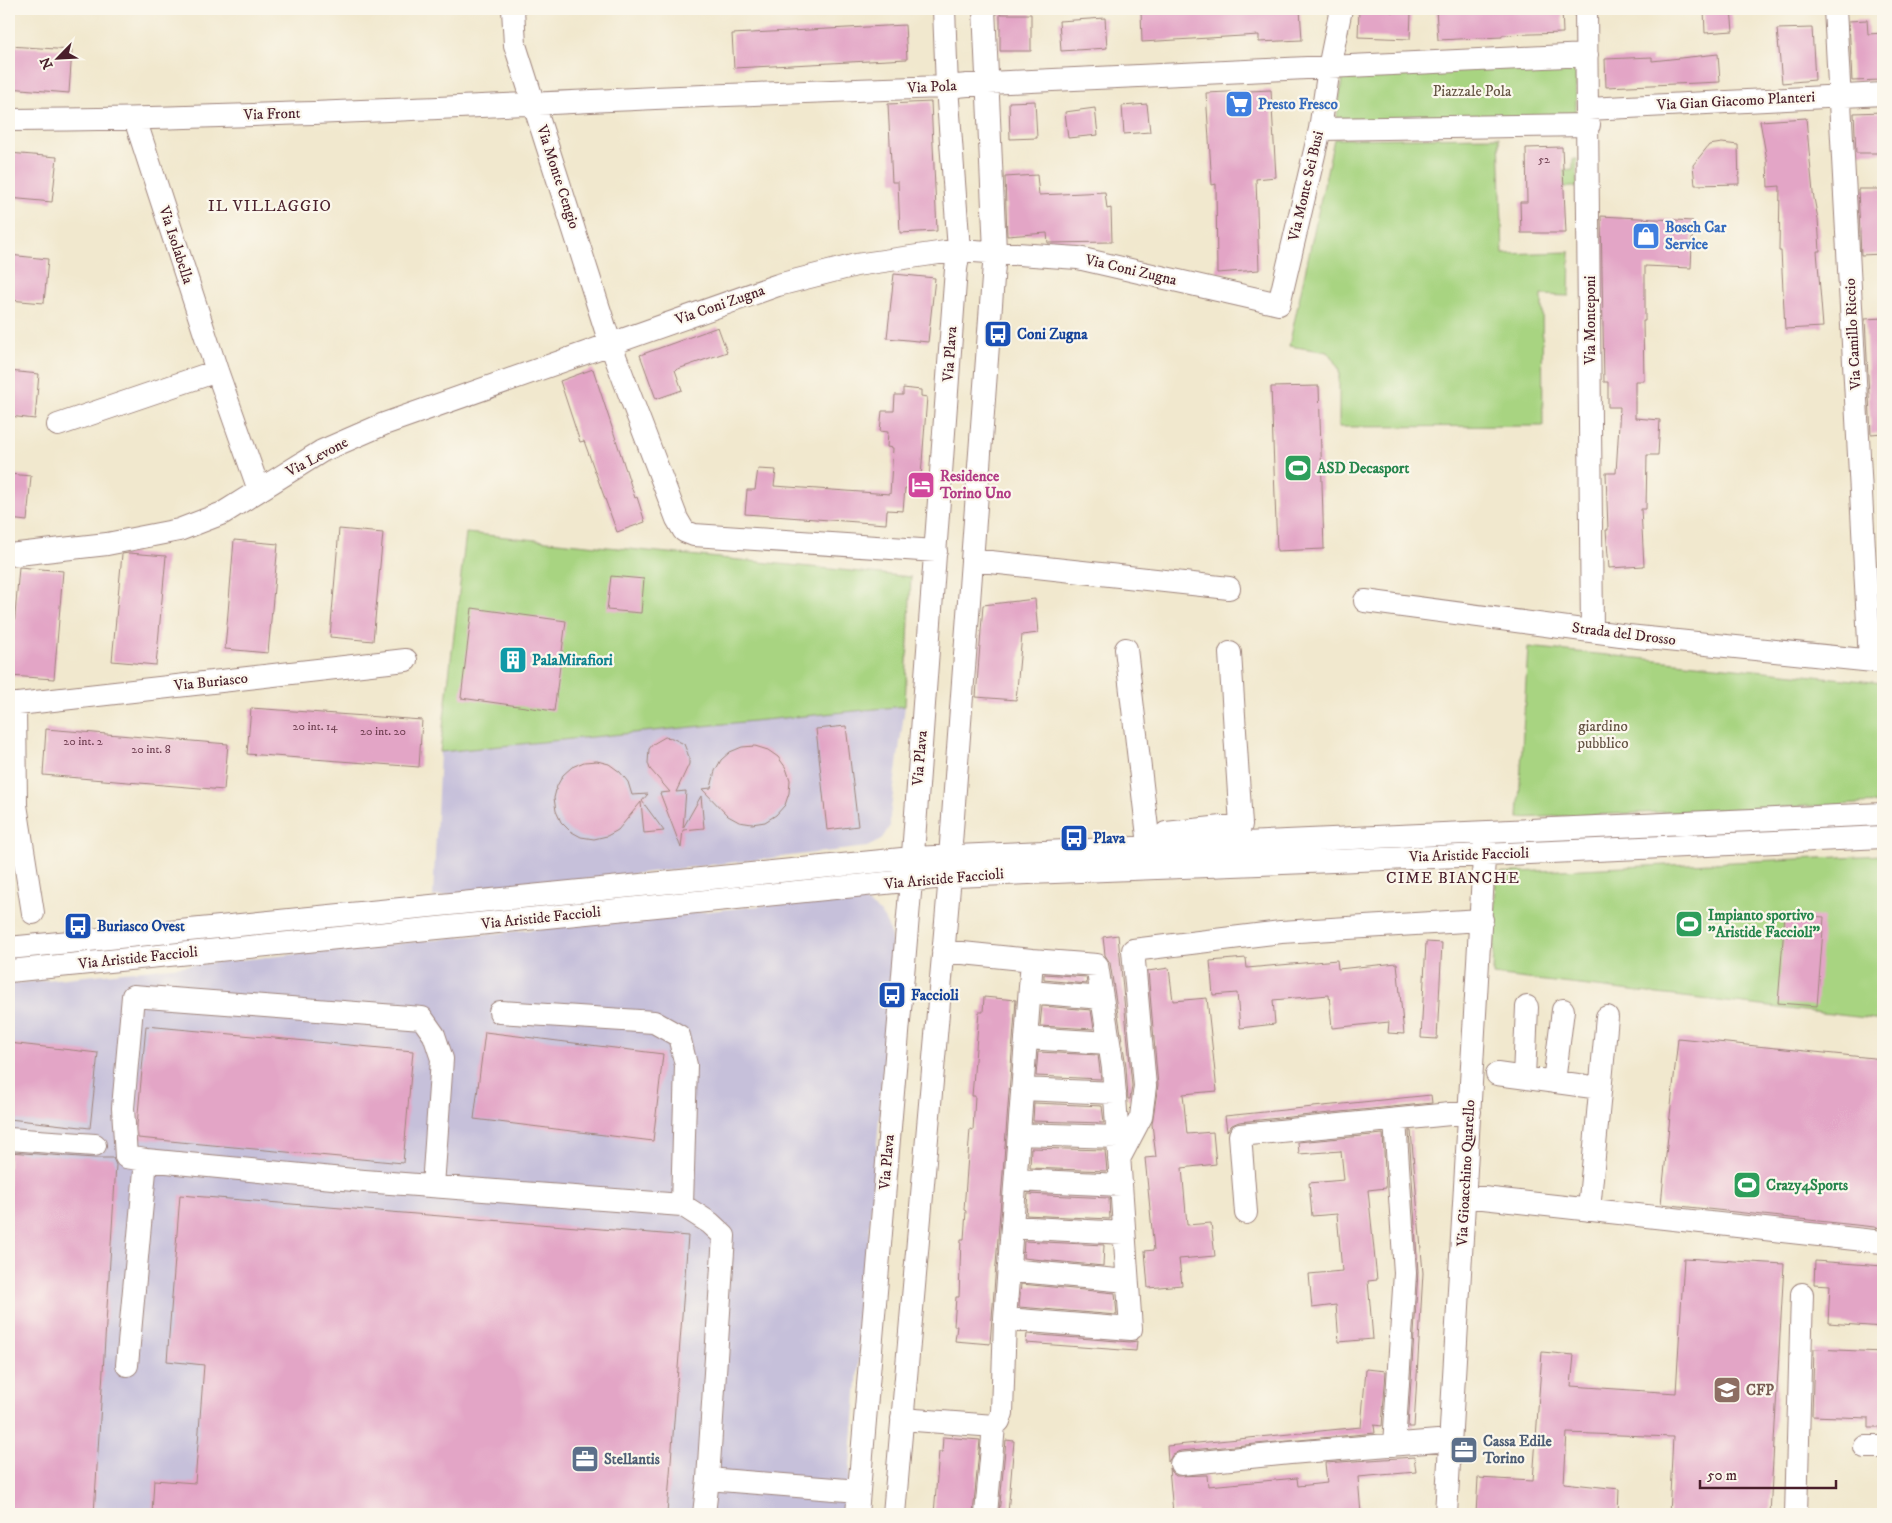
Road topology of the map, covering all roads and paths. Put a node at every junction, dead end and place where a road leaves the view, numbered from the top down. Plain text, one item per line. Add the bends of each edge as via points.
1 (513, 9) edge
2 (944, 9) edge
3 (984, 9) edge
4 (1342, 9) edge
5 (1586, 9) edge
6 (1835, 9) edge
7 (1587, 55) junction
8 (1329, 68) junction
9 (988, 83) junction
10 (947, 87) junction
11 (1883, 94) edge
12 (1840, 96) junction
13 (535, 104) junction
14 (1588, 117) junction
15 (135, 119) junction
16 (9, 120) edge
17 (1320, 129) junction
18 (959, 250) junction
19 (995, 251) junction
20 (1279, 304) joint
21 (610, 343) junction
22 (217, 371) junction
23 (58, 425) dead end
24 (259, 490) junction
25 (936, 551) junction
26 (15, 554) edge
27 (972, 560) junction
28 (1229, 588) dead end
29 (932, 597) junction
30 (969, 598) junction
31 (1365, 601) dead end
32 (1592, 631) junction
33 (1126, 649) dead end
34 (1230, 653) dead end
35 (406, 660) dead end
36 (1877, 661) edge
37 (12, 704) edge
38 (1883, 814) edge
39 (1486, 832) junction
40 (1883, 837) edge
41 (1150, 850) junction
42 (1485, 855) junction
43 (912, 858) junction
44 (950, 867) junction
45 (911, 881) junction
46 (33, 913) dead end
47 (1482, 920) junction
48 (9, 948) edge
49 (943, 951) junction
50 (1032, 960) junction
51 (9, 971) edge
52 (1030, 992) junction
53 (1102, 998) junction
54 (1527, 1007) dead end
55 (1563, 1010) dead end
56 (500, 1012) dead end
57 (1606, 1017) dead end
58 (1026, 1038) junction
59 (1109, 1043) junction
60 (1497, 1074) dead end
61 (1524, 1077) junction
62 (1554, 1082) junction
63 (1600, 1088) junction
64 (1022, 1089) junction
65 (1115, 1093) junction
66 (1470, 1112) junction
67 (1395, 1120) junction
68 (1019, 1134) junction
69 (1118, 1137) junction
70 (9, 1139) edge
71 (95, 1145) dead end
72 (1119, 1159) junction
73 (146, 1160) junction
74 (1016, 1180) junction
75 (1121, 1184) junction
76 (433, 1186) junction
77 (1465, 1196) junction
78 (682, 1205) junction
79 (1589, 1210) junction
80 (1246, 1213) dead end
81 (1012, 1227) junction
82 (1124, 1232) junction
83 (1882, 1242) edge
84 (1009, 1270) junction
85 (1127, 1281) junction
86 (1802, 1294) dead end
87 (1005, 1319) junction
88 (127, 1365) dead end
89 (902, 1419) junction
90 (994, 1426) junction
91 (1450, 1440) junction
92 (1394, 1445) junction
93 (1181, 1464) dead end
94 (708, 1479) junction
95 (858, 1504) edge
96 (894, 1511) edge
97 (704, 1514) edge
98 (986, 1514) edge
99 (1446, 1514) edge
100 (1796, 1514) edge

1 - 13 street, Via Monte Cengio via 515,45
2 - 10 street, Via Plava
3 - 9 street
4 - 8 street, Via Monte Sei Busi
5 - 7 street, Via Monteponi
6 - 12 street, Via Camillo Riccio
7 - 8 street
7 - 14 street, Via Monteponi
8 - 9 street, Via Pola
8 - 17 street, Via Monte Sei Busi
9 - 10 street, Via Pola
9 - 19 street
10 - 13 street, Via Pola
10 - 18 street, Via Plava
11 - 12 street, Via Gian Giacomo Planteri
12 - 14 street, Via Gian Giacomo Planteri
12 - 36 street, Via Camillo Riccio
13 - 15 street, Via Front
13 - 21 street, Via Monte Cengio
14 - 17 street
14 - 32 street, Via Monteponi
15 - 16 street, Via Front
15 - 22 street, Via Isolabella
17 - 20 street, Via Monte Sei Busi
18 - 19 street, Via Coni Zugna
18 - 21 street, Via Coni Zugna via 856,265 778,285
18 - 25 street, Via Plava
19 - 20 street, Via Coni Zugna via 1078,258
19 - 27 street
21 - 24 street, Via Levone via 384,424 322,451
21 - 25 street via 684,530 694,535
22 - 23 street
22 - 24 street, Via Isolabella
24 - 26 street, Via Levone via 223,513 179,530 107,544
25 - 29 street, Via Plava
27 - 28 street
27 - 30 street
29 - 30 street
29 - 43 street, Via Plava
30 - 44 street
31 - 32 street, Strada del Drosso
32 - 36 street, Strada del Drosso
33 - 41 street
34 - 41 street via 1241,825
35 - 37 street, Via Buriasco
37 - 46 street, Via Buriasco via 16,805
38 - 39 street, Via Aristide Faccioli
39 - 41 street, Via Aristide Faccioli
39 - 42 street, Via Gioacchino Quarello
40 - 42 street, Via Aristide Faccioli
41 - 42 street, Via Aristide Faccioli
41 - 44 street, Via Aristide Faccioli
42 - 47 street, Via Gioacchino Quarello
43 - 44 street, Via Aristide Faccioli
43 - 45 street, Via Plava
43 - 48 street, Via Aristide Faccioli
44 - 45 street, Via Aristide Faccioli
44 - 49 street
45 - 51 street, Via Aristide Faccioli
45 - 95 street, Via Plava
47 - 66 street, Via Gioacchino Quarello
47 - 72 street via 1281,932 1134,950 1144,1086 1141,1117
49 - 50 street
49 - 89 street
50 - 52 street
50 - 53 street via 1098,965
52 - 53 street
52 - 58 street
53 - 59 street
54 - 61 street
55 - 62 street
56 - 78 street via 654,1022 680,1036 686,1065
57 - 63 street
58 - 59 street
58 - 64 street
59 - 65 street
60 - 61 street
61 - 62 street
62 - 63 street
63 - 79 street
64 - 65 street
64 - 68 street
65 - 69 street
66 - 67 street
66 - 77 street, Via Gioacchino Quarello
67 - 80 street via 1240,1135
67 - 92 street via 1405,1273
68 - 69 street
68 - 74 street
69 - 72 street
70 - 71 street
72 - 75 street
73 - 76 street
73 - 76 street via 126,1157 123,1108 133,996 422,1018 434,1036 442,1059
73 - 88 street
74 - 75 street
74 - 81 street
75 - 82 street
76 - 78 street
77 - 79 street
77 - 91 street, Via Gioacchino Quarello
78 - 94 street via 724,1236
79 - 83 street
81 - 82 street
81 - 84 street
82 - 85 street
84 - 85 street
84 - 87 street
85 - 87 street via 1131,1329
86 - 100 street
87 - 90 street via 1002,1413
89 - 90 street
89 - 96 street
90 - 98 street
91 - 92 street
91 - 99 street, Via Gioacchino Quarello
92 - 93 street
94 - 95 street
94 - 97 street
95 - 96 street

